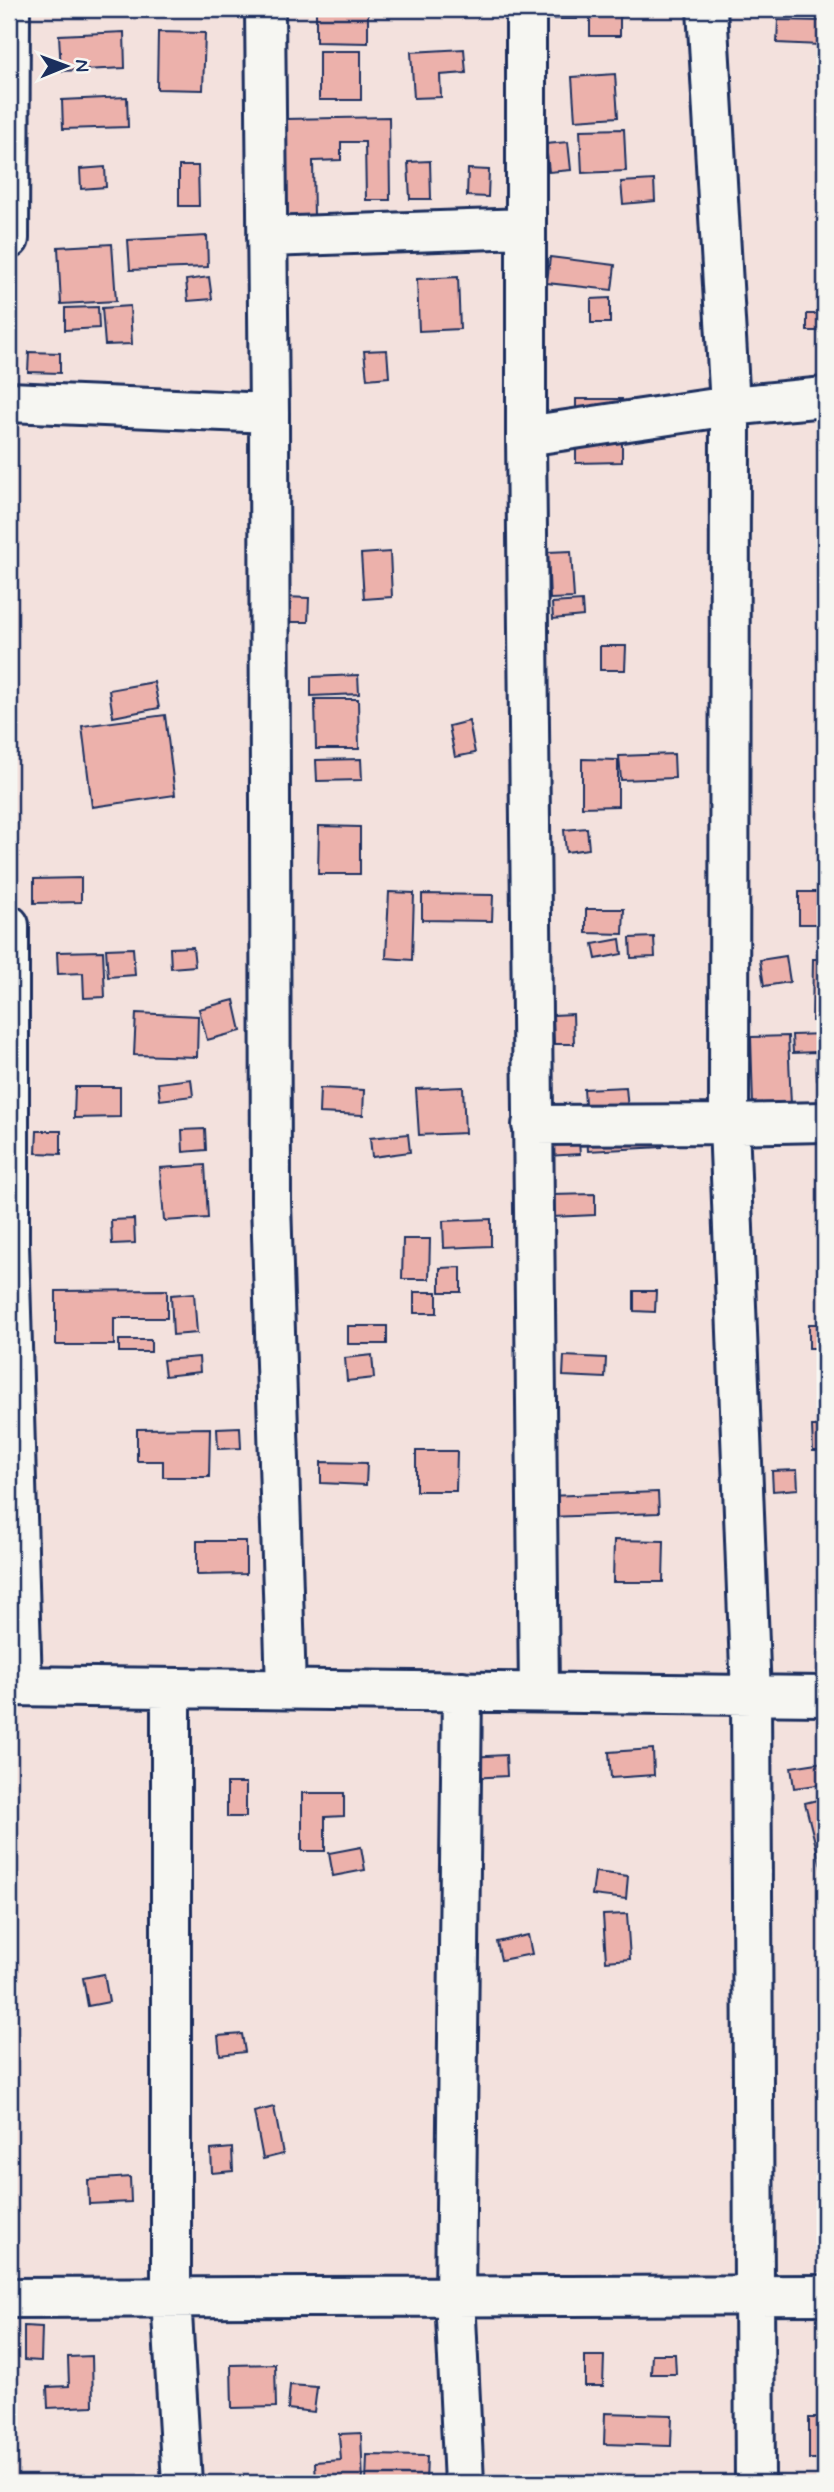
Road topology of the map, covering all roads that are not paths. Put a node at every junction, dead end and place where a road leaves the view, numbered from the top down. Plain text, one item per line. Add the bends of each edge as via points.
1 (10, 9) edge
2 (265, 9) edge
3 (526, 9) edge
4 (706, 9) edge
5 (526, 228) junction
6 (267, 237) junction
7 (9, 239) edge
8 (825, 397) edge
9 (9, 402) edge
10 (730, 406) junction
11 (269, 413) junction
12 (526, 436) junction
13 (9, 925) edge
14 (825, 1122) edge
15 (729, 1124) junction
16 (532, 1125) junction
17 (9, 1244) edge
18 (16, 1686) edge
19 (171, 1688) junction
20 (286, 1689) junction
21 (462, 1691) junction
22 (539, 1692) junction
23 (751, 1695) junction
24 (825, 1696) edge
25 (825, 2295) edge
26 (754, 2296) junction
27 (171, 2297) junction
28 (455, 2297) junction
29 (9, 2298) edge
30 (182, 2483) edge
31 (464, 2483) edge
32 (755, 2483) edge

1 - 7 street
2 - 6 street
3 - 5 street
4 - 10 street
5 - 6 street
5 - 12 street
6 - 11 street
8 - 10 street
9 - 11 street
10 - 12 street
10 - 15 street
11 - 20 street via 271,1202
12 - 16 street
13 - 17 street
14 - 15 street
15 - 16 street
15 - 23 street
16 - 22 street
17 - 18 street
18 - 19 street
19 - 20 street
19 - 27 street
20 - 21 street
21 - 22 street
21 - 28 street
22 - 23 street
23 - 24 street
23 - 26 street
25 - 26 street
26 - 28 street
26 - 32 street
27 - 28 street
27 - 29 street
27 - 30 street
28 - 31 street

